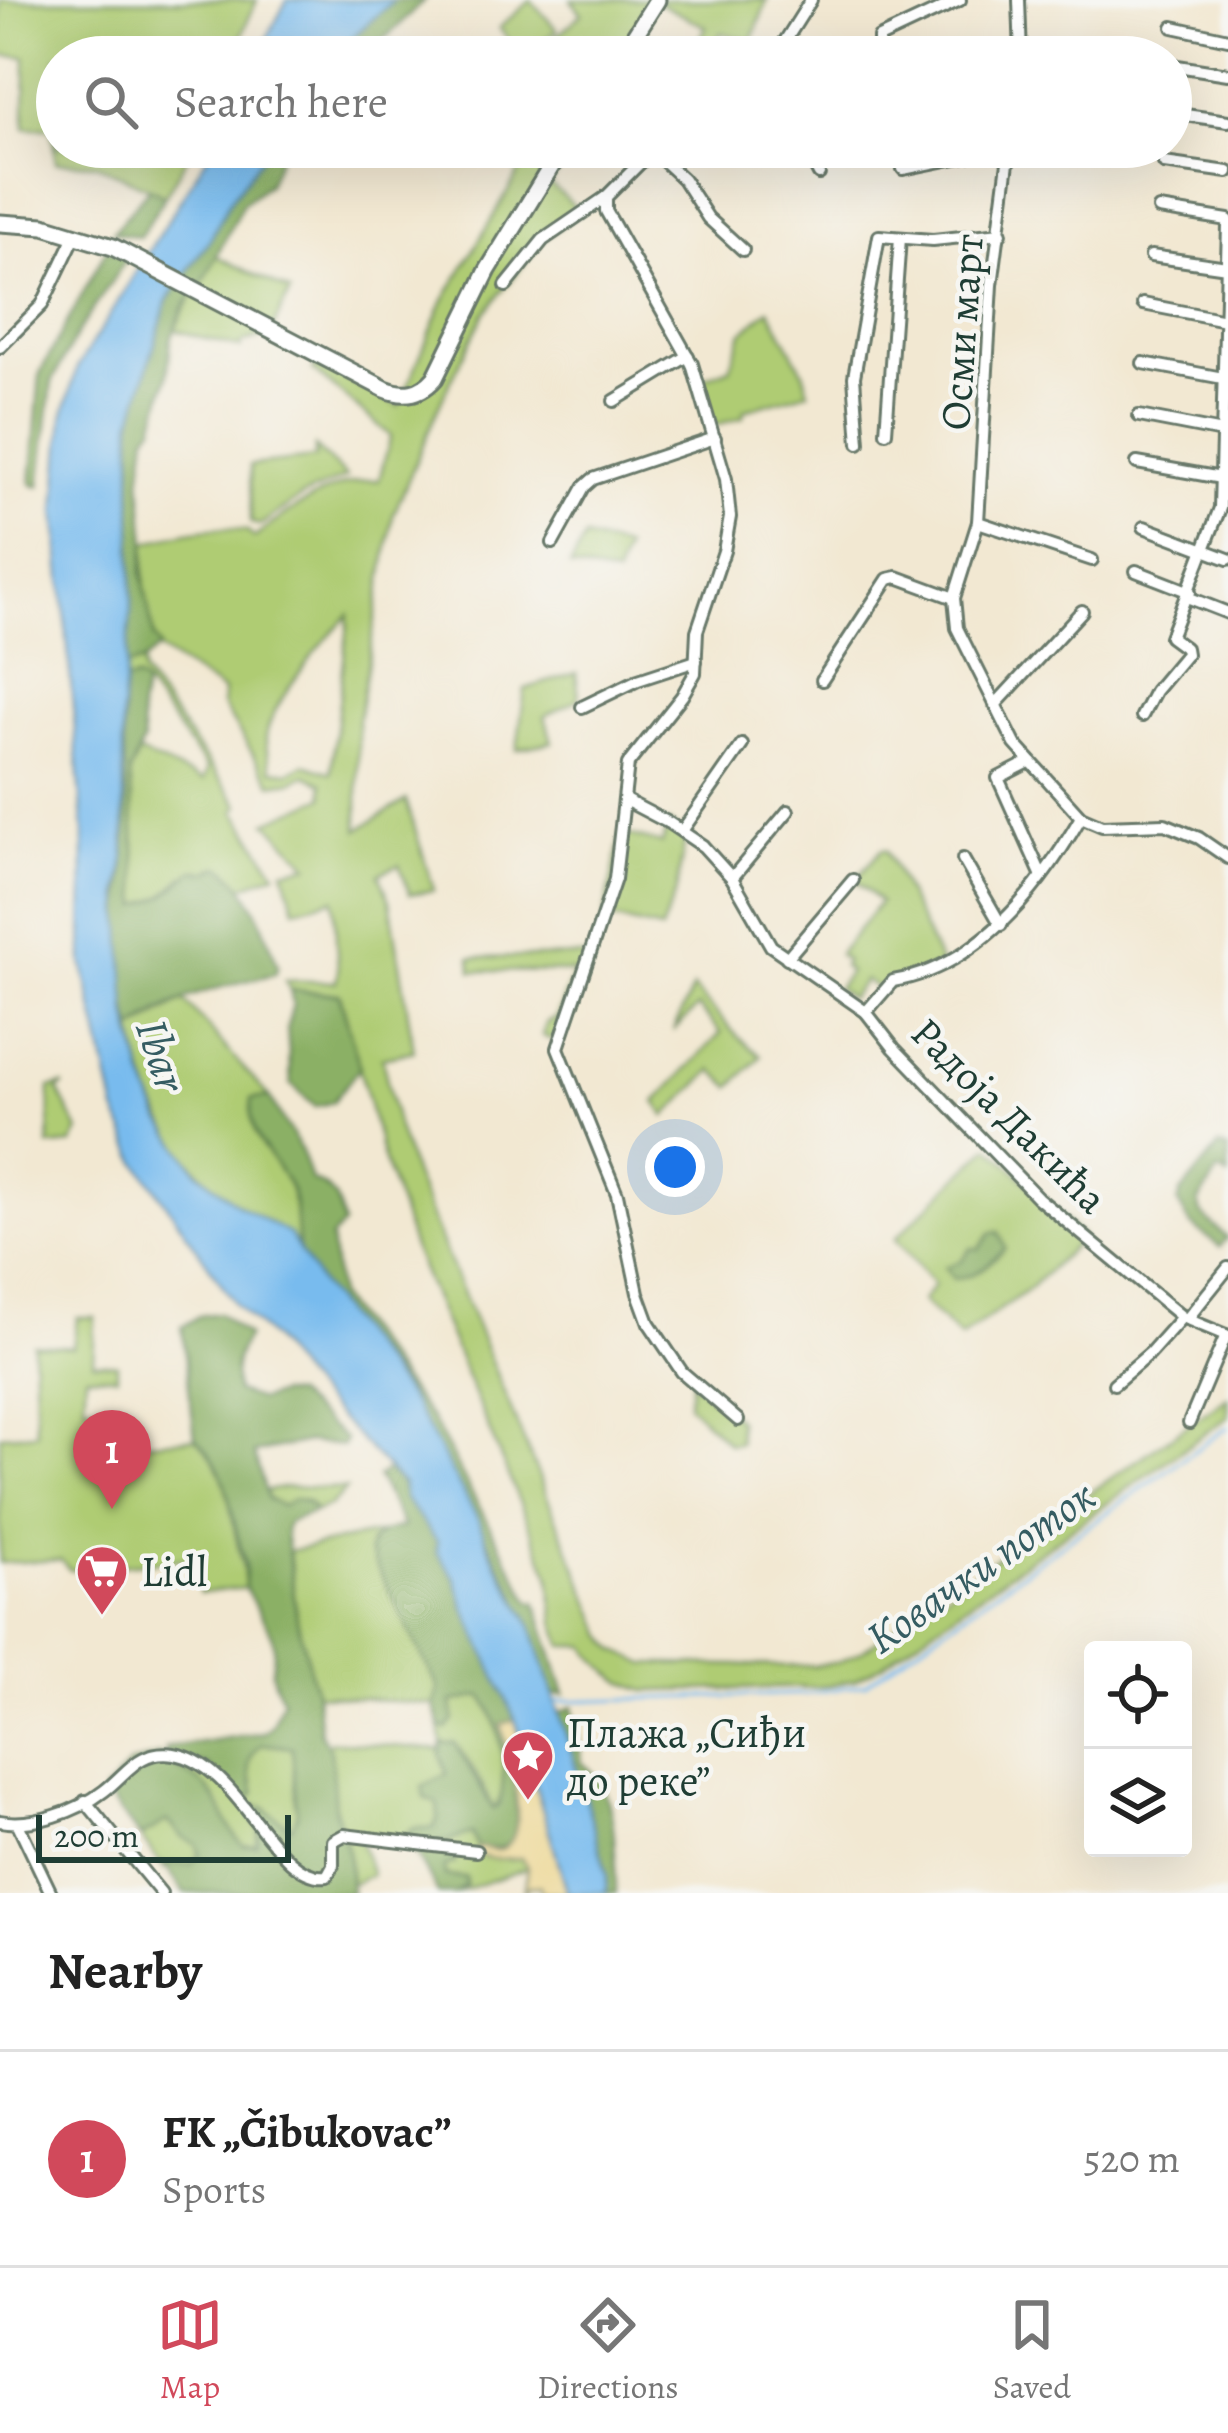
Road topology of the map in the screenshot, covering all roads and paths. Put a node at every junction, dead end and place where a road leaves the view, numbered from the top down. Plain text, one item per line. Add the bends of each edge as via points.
1 (657, 0) edge
2 (811, 0) edge
3 (960, 0) edge
4 (1019, 0) edge
5 (1173, 27) dead end
6 (634, 36) edge
7 (789, 36) edge
8 (883, 36) edge
9 (1020, 36) edge
10 (1228, 39) edge
11 (1192, 68) edge
12 (1228, 74) edge
13 (1192, 117) edge
14 (1228, 121) edge
15 (1192, 167) edge
16 (550, 168) edge
17 (635, 168) edge
18 (672, 168) edge
19 (816, 168) edge
20 (908, 168) edge
21 (1008, 168) edge
22 (903, 169) dead end
23 (1228, 172) edge
24 (819, 175) dead end
25 (606, 197) junction
26 (1159, 209) dead end
27 (1228, 223) edge
28 (0, 224) edge
29 (1001, 233) junction
30 (76, 234) junction
31 (900, 238) junction
32 (743, 250) dead end
33 (1151, 256) dead end
34 (1227, 262) edge
35 (506, 286) dead end
36 (1227, 299) edge
37 (1143, 304) dead end
38 (1225, 320) junction
39 (0, 347) edge
40 (688, 356) junction
41 (1143, 363) dead end
42 (1225, 369) edge
43 (614, 401) dead end
44 (1225, 405) edge
45 (1139, 416) dead end
46 (886, 432) dead end
47 (1222, 432) junction
48 (716, 438) junction
49 (859, 443) dead end
50 (1138, 463) dead end
51 (1223, 475) edge
52 (978, 522) junction
53 (1144, 527) dead end
54 (553, 543) dead end
55 (1206, 551) junction
56 (1228, 559) edge
57 (1092, 560) dead end
58 (1136, 571) dead end
59 (1188, 594) junction
60 (954, 598) junction
61 (1082, 611) dead end
62 (1228, 613) edge
63 (696, 661) junction
64 (822, 680) dead end
65 (995, 705) junction
66 (582, 707) dead end
67 (1142, 716) dead end
68 (742, 745) dead end
69 (1029, 762) junction
70 (625, 800) junction
71 (788, 811) dead end
72 (1081, 818) junction
73 (682, 831) junction
74 (1228, 858) edge
75 (963, 859) dead end
76 (1041, 874) junction
77 (732, 878) junction
78 (853, 880) dead end
79 (1001, 926) junction
80 (787, 958) junction
81 (866, 1012) junction
82 (1228, 1268) edge
83 (1184, 1318) junction
84 (1227, 1336) edge
85 (1114, 1384) dead end
86 (738, 1420) dead end
87 (1190, 1423) dead end
88 (86, 1801) junction
89 (0, 1821) edge
90 (17, 1824) junction
91 (476, 1851) dead end
92 (51, 1893) edge
93 (161, 1893) edge

1 - 6 street
2 - 7 street
3 - 8 street
4 - 9 street
5 - 10 street
11 - 12 street
13 - 14 street
15 - 23 street
16 - 30 street via 432,382 414,393 385,388
17 - 25 street
18 - 32 street
19 - 24 street
20 - 22 street, Осми март
21 - 29 street, Осми март
25 - 35 street via 543,240
25 - 40 street via 606,211
26 - 27 street
27 - 34 street
28 - 30 street
29 - 31 street
29 - 52 street, Осми март
30 - 39 street via 42,305
31 - 46 street
31 - 49 street via 878,237 868,287 854,377
33 - 34 street
34 - 36 street
36 - 38 street
37 - 38 street
38 - 42 street
40 - 43 street
40 - 48 street
41 - 42 street
42 - 44 street
44 - 47 street
45 - 47 street
47 - 51 street
48 - 54 street via 593,479
48 - 63 street via 729,529
50 - 51 street
51 - 55 street
52 - 57 street
52 - 60 street, Осми март
53 - 55 street
55 - 56 street
55 - 59 street
58 - 59 street
59 - 62 street
59 - 67 street via 1170,638 1186,654
60 - 64 street via 887,579
60 - 65 street via 957,628
61 - 65 street
63 - 66 street
63 - 70 street via 682,696 628,764
65 - 69 street
68 - 73 street
69 - 72 street
69 - 76 street via 998,778
70 - 73 street
70 - 86 street via 615,879 558,1048 617,1194 650,1323 682,1372
71 - 77 street
72 - 74 street via 1102,826 1166,824
72 - 76 street, Радоја Дакића
73 - 77 street
75 - 79 street
76 - 79 street, Радоја Дакића
77 - 80 street via 771,946
78 - 80 street
79 - 81 street, Радоја Дакића via 921,976 893,981
80 - 81 street
81 - 83 street, Радоја Дакића via 1038,1198
82 - 83 street
83 - 84 street, Радоја Дакића
83 - 85 street
84 - 87 street, Радоја Дакића
88 - 90 street
88 - 91 street via 141,1757 172,1754 207,1765 260,1831 317,1877 330,1871 333,1841 344,1835
88 - 93 street
89 - 90 street
90 - 92 street

